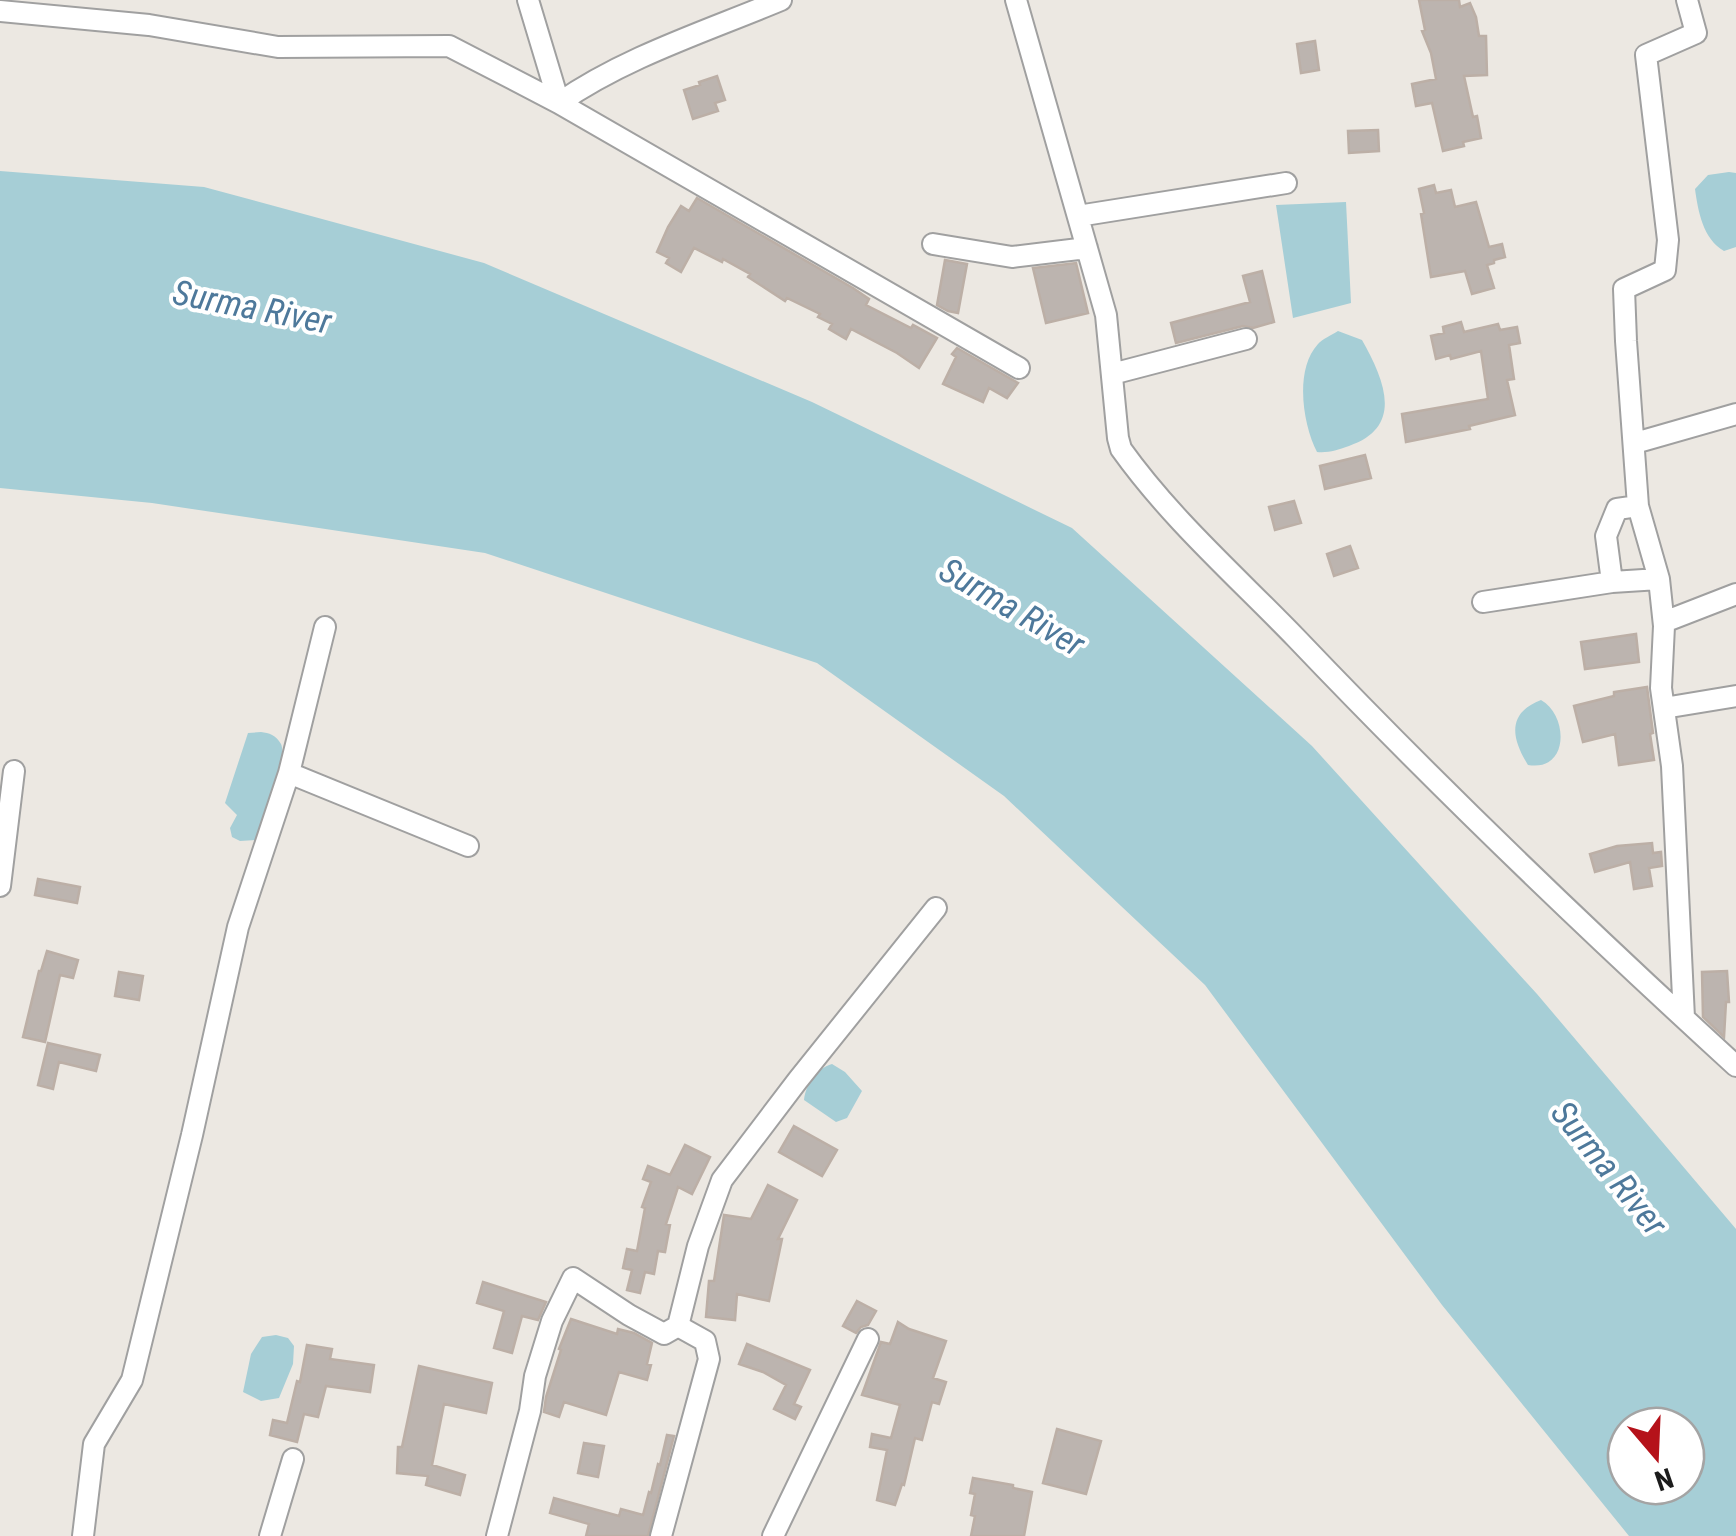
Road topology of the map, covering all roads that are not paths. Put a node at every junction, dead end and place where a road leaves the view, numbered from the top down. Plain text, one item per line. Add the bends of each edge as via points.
1 (121, 0) edge
2 (528, 0) edge
3 (781, 0) edge
4 (1016, 0) edge
5 (1687, 0) edge
6 (0, 11) edge
7 (125, 23) junction
8 (559, 103) junction
9 (1286, 183) dead end
10 (1078, 216) junction
11 (933, 244) dead end
12 (1087, 248) junction
13 (1246, 339) dead end
14 (1019, 368) dead end
15 (1112, 374) junction
16 (1736, 414) edge
17 (1635, 443) junction
18 (1638, 506) junction
19 (1658, 579) junction
20 (1612, 582) junction
21 (1736, 594) edge
22 (1483, 602) dead end
23 (1664, 622) junction
24 (325, 627) dead end
25 (1736, 696) edge
26 (1664, 708) junction
27 (14, 772) dead end
28 (289, 772) junction
29 (468, 846) dead end
30 (0, 886) edge
31 (936, 908) dead end
32 (1684, 1018) junction
33 (1736, 1066) edge
34 (678, 1326) junction
35 (868, 1339) dead end
36 (293, 1459) dead end
37 (83, 1536) edge
38 (270, 1536) edge
39 (498, 1536) edge
40 (661, 1536) edge
41 (773, 1536) edge

1 - 7 street
2 - 8 street
3 - 8 street via 654,52
4 - 10 street
5 - 17 street via 1696,34 1646,55 1668,240 1665,270 1624,289
6 - 7 street
7 - 8 street via 278,47 449,46
8 - 14 street
9 - 10 street
10 - 12 street
11 - 12 street via 1012,257
12 - 15 street via 1106,314
13 - 15 street
15 - 32 street via 1122,449 1175,515 1360,705
16 - 17 street
17 - 18 street
18 - 19 street
18 - 20 street via 1617,509 1606,536
19 - 20 street
19 - 23 street
20 - 22 street
21 - 23 street
23 - 26 street
24 - 28 street
25 - 26 street
26 - 32 street
27 - 30 street
28 - 29 street
28 - 37 street via 238,927 132,1380 94,1444
31 - 34 street via 722,1180
32 - 33 street
34 - 39 street via 664,1334 573,1278 536,1376
34 - 40 street via 705,1341 709,1360
35 - 41 street
36 - 38 street

